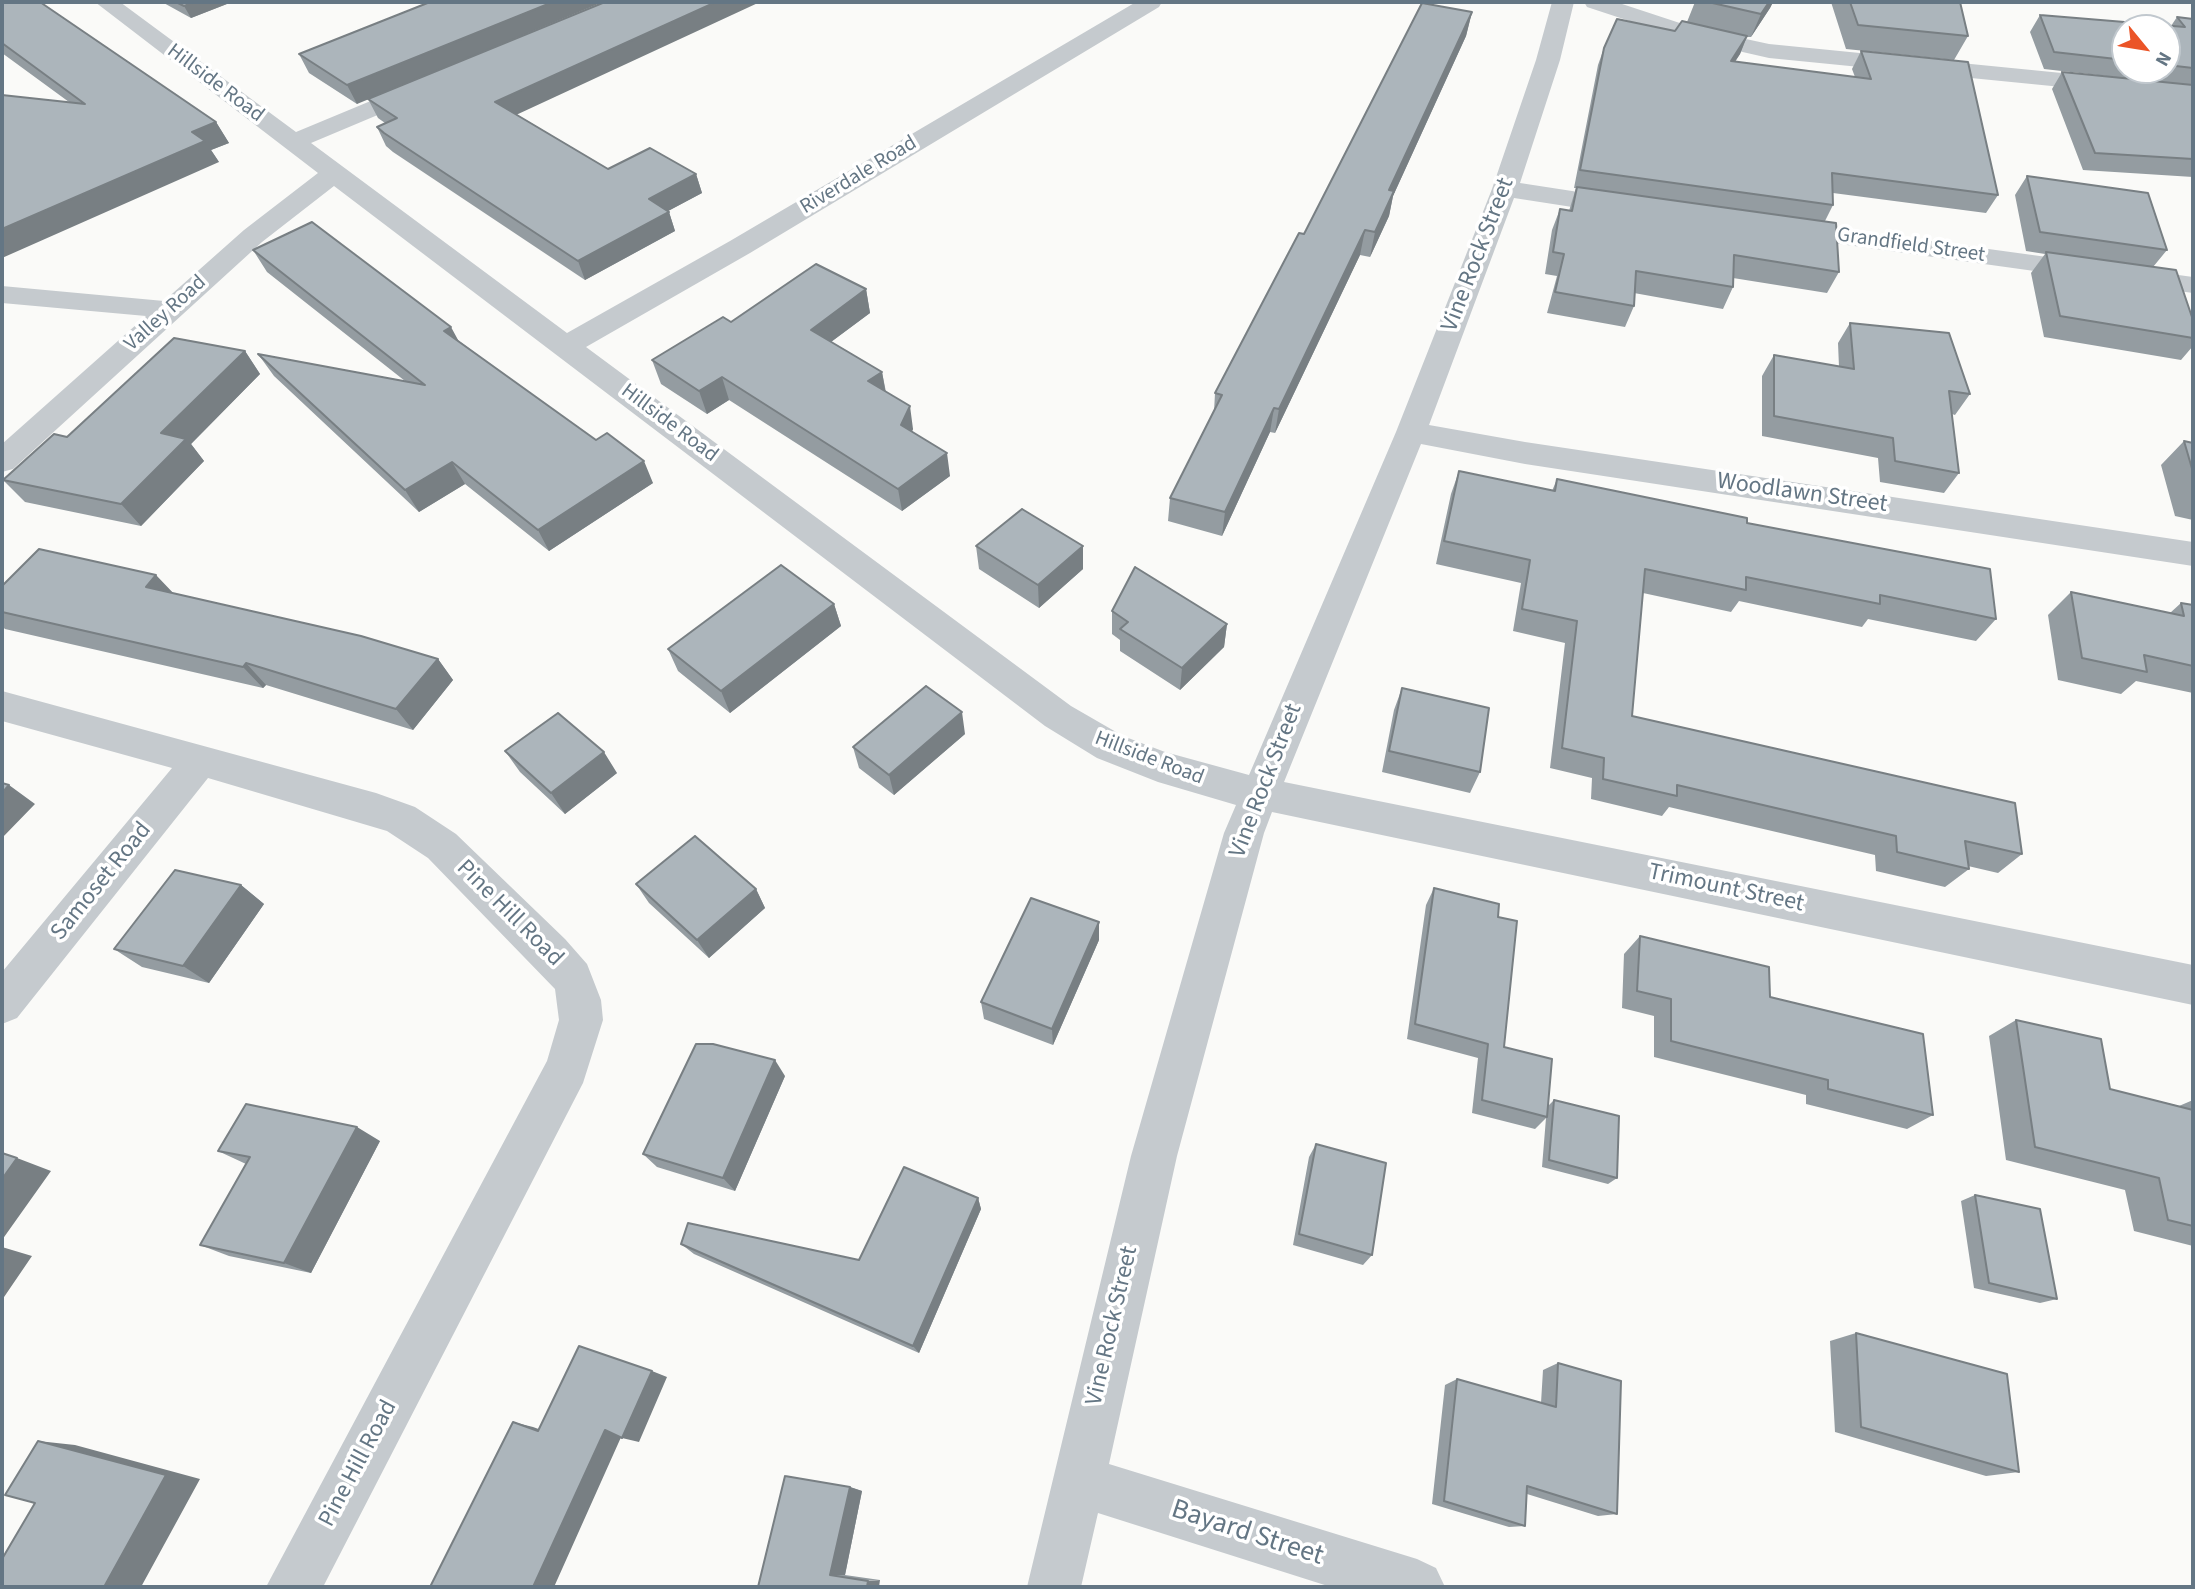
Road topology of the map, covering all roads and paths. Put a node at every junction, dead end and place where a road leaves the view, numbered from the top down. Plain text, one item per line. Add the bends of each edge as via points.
1 (106, 2) edge
2 (1151, 2) edge
3 (1563, 2) edge
4 (1595, 2) edge
5 (447, 77) edge
6 (2193, 93) edge
7 (293, 142) junction
8 (334, 173) junction
9 (1505, 188) junction
10 (1655, 211) edge
11 (1765, 226) edge
12 (2193, 285) edge
13 (2, 294) edge
14 (170, 310) junction
15 (565, 346) junction
16 (1411, 432) junction
17 (2, 461) edge
18 (2193, 554) edge
19 (2, 706) edge
20 (201, 761) junction
21 (1259, 794) junction
22 (2193, 985) edge
23 (2, 1004) edge
24 (1077, 1480) junction
25 (294, 1587) edge
26 (1054, 1587) edge
27 (1417, 1587) edge

1 - 7 street, Hillside Road
2 - 15 street, Riverdale Road
3 - 9 street, Vine Rock Street
4 - 6 street via 1681,31 1769,51
5 - 7 street
7 - 8 street, Hillside Road
8 - 14 street, Valley Road
8 - 15 street, Hillside Road
9 - 10 street
9 - 16 street, Vine Rock Street
11 - 12 street, Grandfield Street
13 - 14 street
14 - 17 street, Valley Road
15 - 21 street, Hillside Road via 1083,733 1158,766
16 - 18 street, Woodlawn Street
16 - 21 street, Vine Rock Street
19 - 20 street, Pine Hill Road
20 - 23 street, Samoset Road
20 - 25 street, Pine Hill Road via 376,809 424,832 550,952 572,978 580,1000 581,1020 567,1068
21 - 22 street, Trimount Street
21 - 24 street, Vine Rock Street via 1178,1065
24 - 26 street, Vine Rock Street
24 - 27 street, Bayard Street

